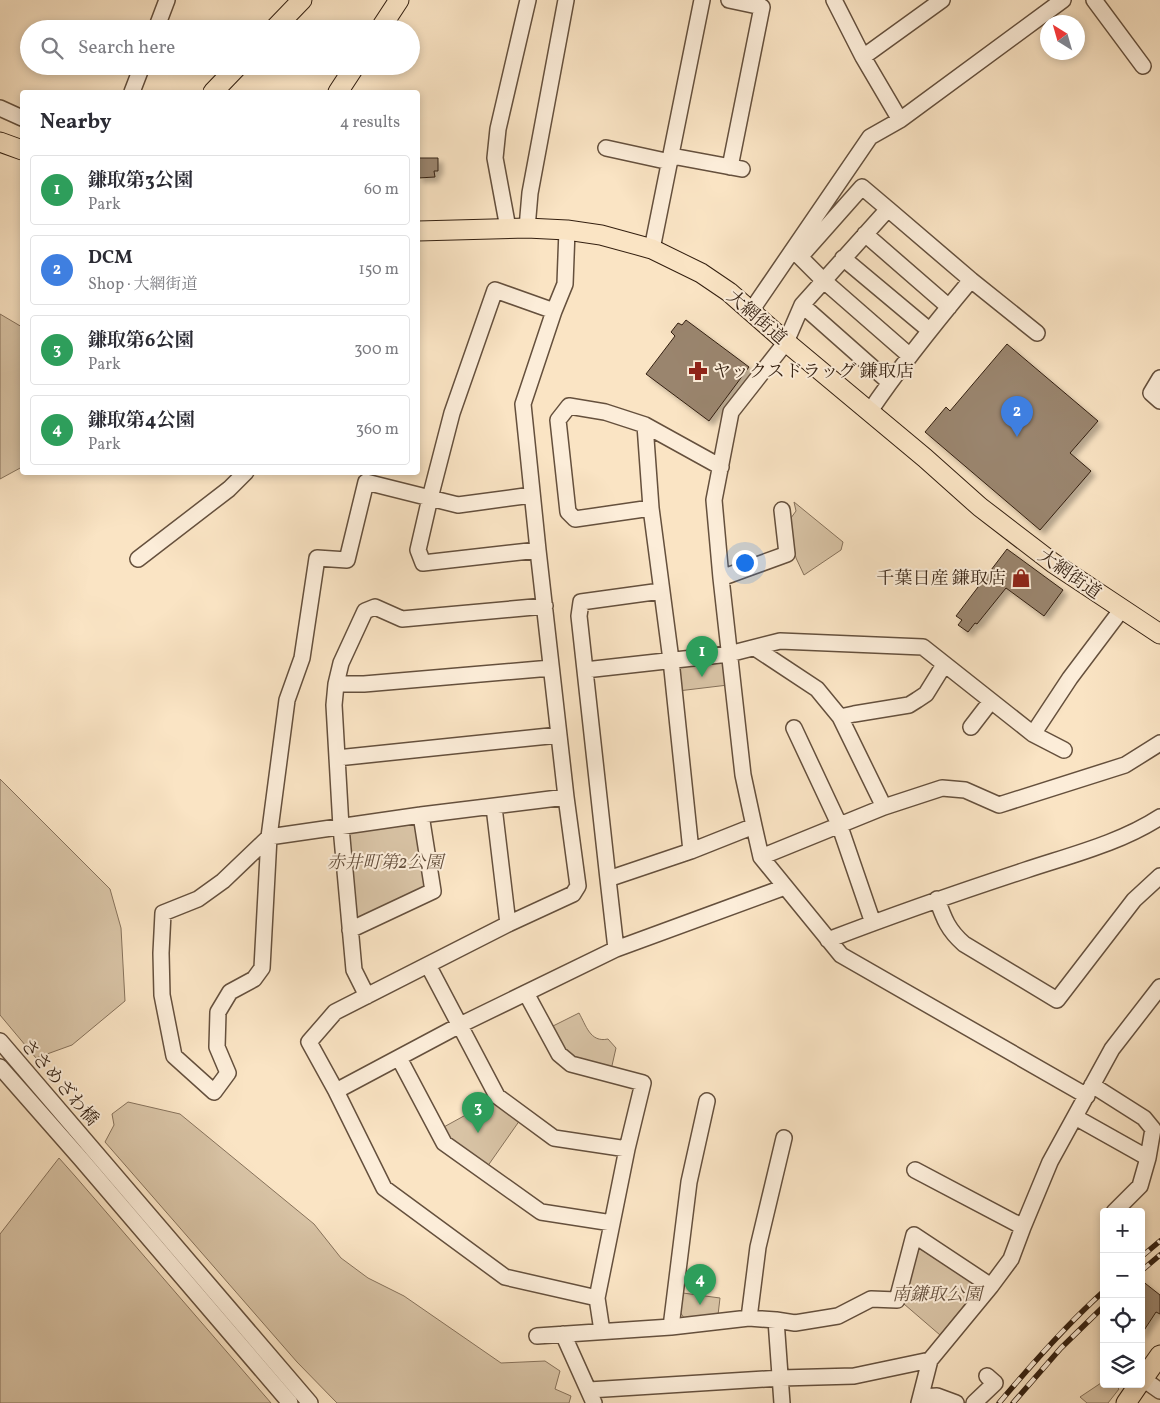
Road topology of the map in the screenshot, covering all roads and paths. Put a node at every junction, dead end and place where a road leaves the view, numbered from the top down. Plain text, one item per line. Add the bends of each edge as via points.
1 (167, 0) edge
2 (302, 0) edge
3 (399, 0) edge
4 (528, 0) edge
5 (566, 0) edge
6 (702, 0) edge
7 (729, 0) edge
8 (834, 0) edge
9 (942, 0) edge
10 (1063, 0) edge
11 (1094, 0) edge
12 (159, 20) edge
13 (283, 20) edge
14 (386, 20) edge
15 (862, 57) junction
16 (1143, 66) dead end
17 (139, 75) edge
18 (229, 75) edge
19 (349, 75) edge
20 (133, 90) edge
21 (215, 90) edge
22 (339, 90) edge
23 (0, 108) edge
24 (20, 117) edge
25 (900, 120) junction
26 (0, 142) edge
27 (606, 148) dead end
28 (20, 149) edge
29 (671, 159) junction
30 (888, 209) junction
31 (508, 228) junction
32 (527, 228) junction
33 (567, 230) junction
34 (420, 232) edge
35 (866, 234) junction
36 (652, 249) junction
37 (843, 258) junction
38 (823, 280) junction
39 (971, 280) junction
40 (802, 304) junction
41 (949, 307) junction
42 (554, 311) junction
43 (751, 312) junction
44 (929, 330) junction
45 (1038, 333) dead end
46 (786, 342) junction
47 (910, 356) junction
48 (1160, 378) edge
49 (889, 382) junction
50 (1155, 397) edge
51 (870, 411) junction
52 (645, 425) junction
53 (721, 467) junction
54 (243, 475) edge
55 (532, 495) junction
56 (430, 498) junction
57 (651, 508) junction
58 (782, 510) dead end
59 (538, 550) junction
60 (138, 559) dead end
61 (721, 578) junction
62 (661, 591) junction
63 (545, 606) junction
64 (1122, 609) junction
65 (1160, 634) edge
66 (755, 648) junction
67 (729, 654) junction
68 (671, 660) junction
69 (944, 665) junction
70 (551, 668) junction
71 (585, 670) junction
72 (336, 684) junction
73 (990, 701) junction
74 (840, 717) junction
75 (971, 727) dead end
76 (794, 728) dead end
77 (1033, 734) junction
78 (559, 735) junction
79 (1160, 743) edge
80 (1064, 750) dead end
81 (337, 758) junction
82 (566, 798) junction
83 (494, 807) junction
84 (884, 807) junction
85 (422, 815) junction
86 (1160, 817) edge
87 (839, 824) junction
88 (754, 826) junction
89 (340, 827) junction
90 (269, 837) junction
91 (690, 850) junction
92 (761, 857) junction
93 (1160, 876) edge
94 (608, 879) junction
95 (785, 887) junction
96 (937, 899) junction
97 (873, 923) junction
98 (508, 924) junction
99 (350, 930) junction
100 (828, 940) junction
101 (616, 949) junction
102 (428, 965) junction
103 (1160, 987) edge
104 (526, 993) junction
105 (367, 996) junction
106 (460, 1025) junction
107 (0, 1040) edge
108 (398, 1058) junction
109 (0, 1067) edge
110 (336, 1091) junction
111 (1090, 1091) junction
112 (707, 1101) dead end
113 (1075, 1117) junction
114 (784, 1138) dead end
115 (627, 1149) junction
116 (87, 1154) junction
117 (1148, 1158) junction
118 (915, 1170) dead end
119 (1118, 1208) edge
120 (612, 1223) junction
121 (1022, 1227) junction
122 (991, 1286) junction
123 (597, 1298) junction
124 (749, 1318) junction
125 (776, 1320) junction
126 (671, 1327) junction
127 (602, 1331) junction
128 (563, 1334) junction
129 (537, 1336) dead end
130 (1160, 1355) edge
131 (930, 1360) junction
132 (987, 1376) dead end
133 (1145, 1376) edge
134 (781, 1378) junction
135 (1145, 1384) edge
136 (1137, 1388) edge
137 (1160, 1391) edge
138 (591, 1396) edge
139 (920, 1400) edge
140 (290, 1403) edge
141 (310, 1403) edge
142 (782, 1403) edge
143 (956, 1403) edge
144 (974, 1403) edge
145 (1126, 1403) edge

1 - 12 street
2 - 13 main road
3 - 14 main road
4 - 31 street via 498,130 495,158
5 - 32 street via 530,193
6 - 29 street
7 - 29 street via 762,7 736,168
8 - 15 street
9 - 15 street
10 - 25 street
11 - 16 street
15 - 25 street
17 - 20 street
18 - 21 main road
19 - 22 main road
23 - 24 street
25 - 43 street via 870,137
26 - 28 main road
27 - 29 street
29 - 36 street
30 - 35 street
30 - 38 street via 862,187 800,257
30 - 39 street
31 - 32 main road, 大網街道
31 - 34 main road, 大網街道
32 - 33 main road, 大網街道
33 - 36 main road, 大網街道 via 625,240
33 - 42 street via 565,284
35 - 37 street
35 - 41 street
36 - 43 main road, 大網街道 via 701,273
37 - 38 street
37 - 44 street
38 - 40 street
38 - 47 street
39 - 41 street
39 - 45 street
40 - 46 street
40 - 49 street
41 - 44 street
42 - 55 street via 523,404
42 - 56 street via 495,290 452,413
43 - 46 main road, 大網街道
44 - 47 street
46 - 51 main road, 大網街道
46 - 53 street via 731,412
47 - 49 street
48 - 50 street
49 - 51 street
51 - 64 main road, 大網街道 via 980,507 1053,563
52 - 53 street
52 - 57 street
52 - 57 street via 605,412 569,406 558,420 568,512 575,519
53 - 61 street via 714,500
54 - 60 street
55 - 56 street via 458,505
55 - 59 street
56 - 59 street via 418,550 423,563
56 - 90 street via 366,482 347,560 317,558 302,658 287,700
57 - 62 street
58 - 61 street via 787,554
59 - 63 street
61 - 67 street
62 - 68 street
62 - 71 street via 581,602 578,616
63 - 70 street
63 - 72 street via 402,619 375,607 365,611 341,664
64 - 65 main road, 大網街道
64 - 77 street
66 - 67 street
66 - 69 street via 780,641 923,647
66 - 74 street via 817,689
67 - 68 street
67 - 88 street via 743,775
68 - 71 street
68 - 91 street
69 - 73 street
69 - 74 street via 926,694 909,705
70 - 72 street
70 - 78 street
71 - 94 street
72 - 81 street
73 - 75 street
73 - 77 street
74 - 84 street
76 - 87 street
77 - 80 street
78 - 81 street
78 - 82 street
79 - 84 street via 1125,765 999,805 965,790 942,788
81 - 89 street
82 - 83 street
82 - 98 street via 578,886 573,894
83 - 85 street
83 - 98 street
84 - 87 street
85 - 89 street
85 - 99 street via 433,891
86 - 96 street via 1116,839
87 - 92 street
87 - 97 street
88 - 91 street
88 - 92 street
89 - 90 street
89 - 99 street
90 - 90 street via 223,881 198,899 164,913 162,995 174,1056 214,1092 228,1072 217,1047 218,1012 230,992 254,979 262,968
91 - 94 street
92 - 95 street
93 - 96 street via 1134,900 1057,1000 964,944 945,923
94 - 101 street
95 - 100 street
95 - 101 street
96 - 97 street
97 - 100 street
98 - 102 street
99 - 105 street via 354,970
100 - 111 street via 841,955
101 - 104 street
102 - 105 street
102 - 106 street
103 - 111 street via 1112,1049
104 - 106 street
104 - 115 street via 558,1054 571,1064 642,1083
105 - 110 street via 336,1012 309,1042
106 - 108 street
106 - 115 street via 497,1096 554,1138
107 - 116 street, ささめざわ橋
108 - 110 street
108 - 120 street via 444,1143 542,1212
109 - 116 street, ささめざわ橋
110 - 123 street via 384,1188 505,1277
111 - 113 street
111 - 117 street via 1144,1118 1153,1130
112 - 126 street via 689,1182
113 - 117 street
113 - 121 street via 1050,1162
114 - 124 street via 758,1247
115 - 120 street
116 - 140 street
116 - 141 street
117 - 119 street via 1140,1186
118 - 121 street
120 - 123 street
121 - 122 street via 1011,1259
122 - 125 street via 914,1235 898,1300 871,1299 838,1316 804,1322
122 - 131 street
123 - 127 street
124 - 125 street
124 - 126 street
125 - 134 street
126 - 127 street
127 - 128 street
128 - 129 street
128 - 138 street
130 - 133 main road
131 - 134 street via 854,1376
131 - 139 street
132 - 144 street via 995,1383
134 - 138 street
134 - 142 street
135 - 137 street
136 - 145 main road
139 - 143 street via 937,1396

